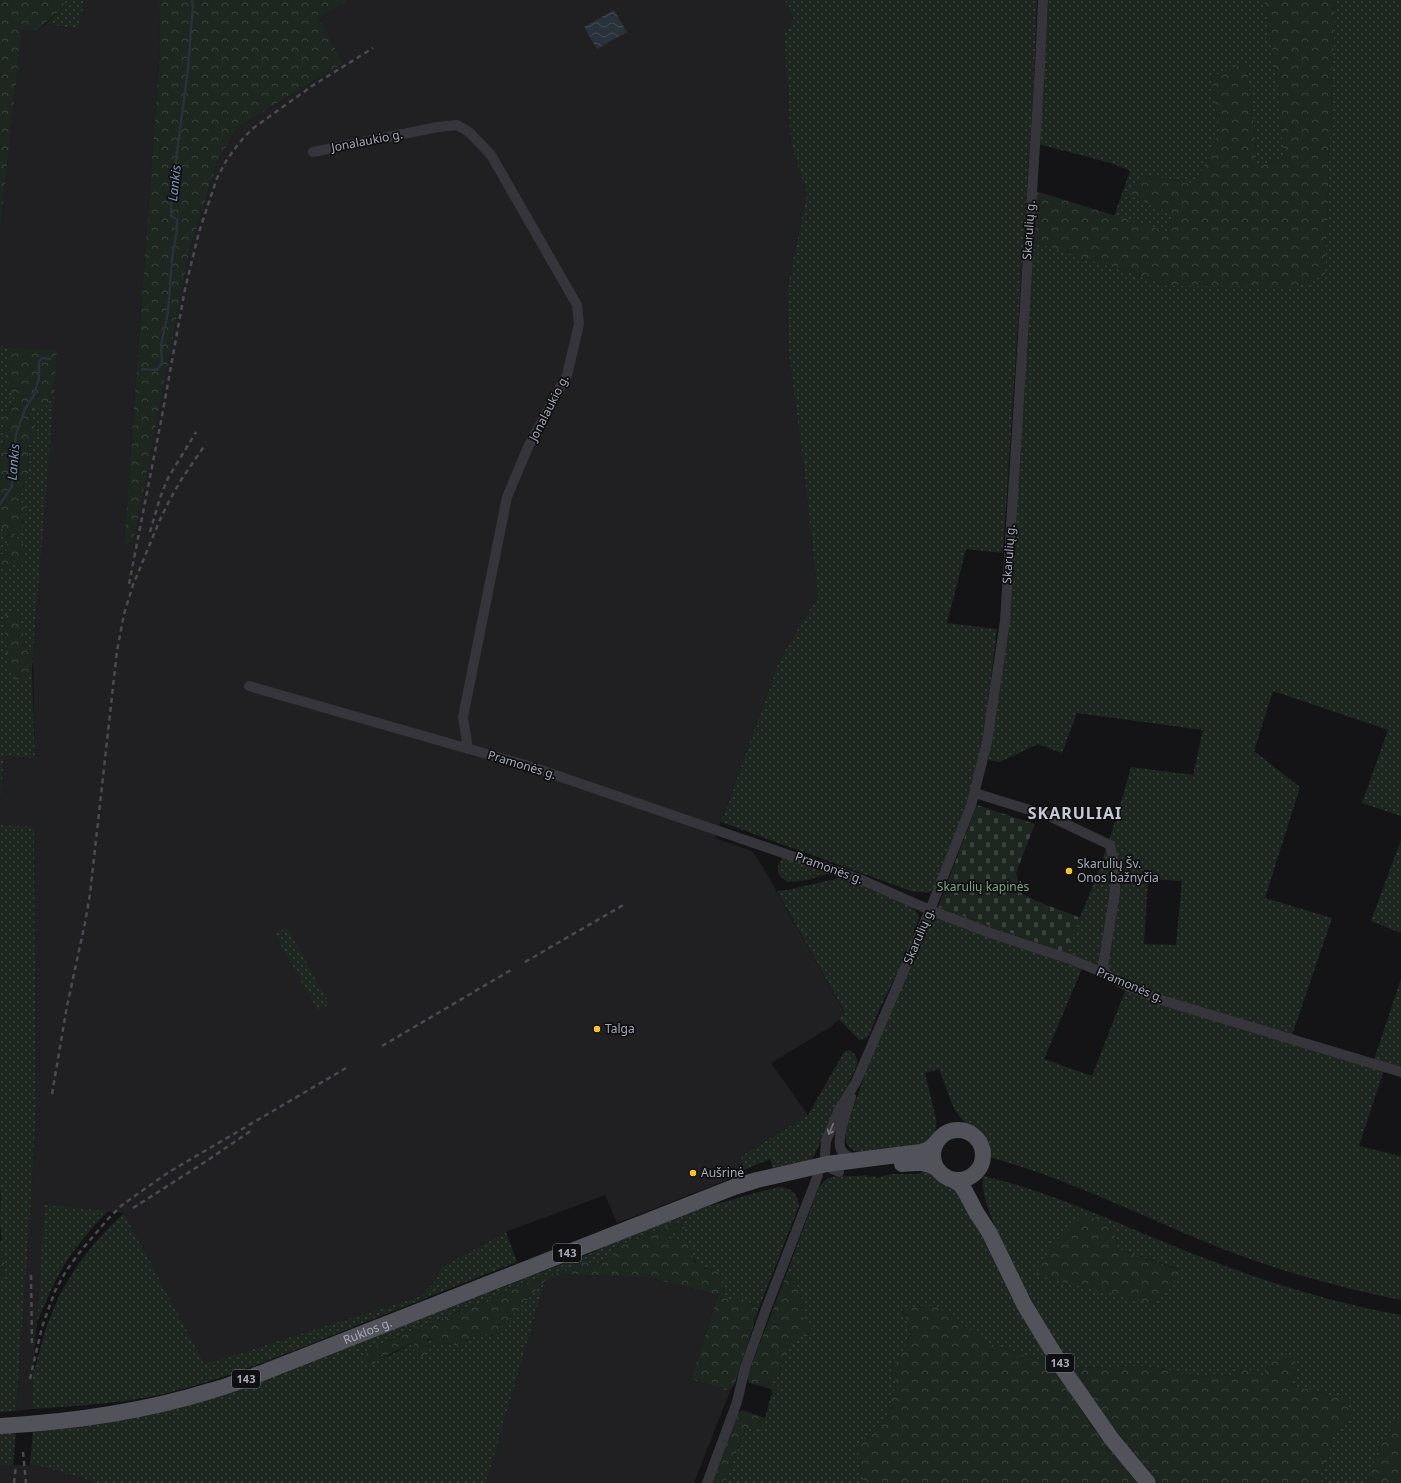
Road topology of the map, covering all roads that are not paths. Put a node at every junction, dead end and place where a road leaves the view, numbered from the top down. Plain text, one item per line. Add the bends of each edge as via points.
1 (1043, 0) edge
2 (313, 152) dead end
3 (248, 686) dead end
4 (468, 749) junction
5 (975, 793) junction
6 (930, 910) junction
7 (1106, 974) junction
8 (1401, 1072) edge
9 (856, 1082) junction
10 (936, 1142) junction
11 (856, 1159) junction
12 (936, 1168) junction
13 (828, 1170) junction
14 (978, 1170) junction
15 (953, 1180) junction
16 (989, 1232) junction
17 (2, 1426) edge
18 (707, 1483) edge
19 (1148, 1483) edge

1 - 5 street, Skarulių g. via 1005,621 987,742
2 - 4 street, Jonalaukio g. via 457,125 469,132 491,155 577,305 579,324 567,375 528,448 507,497 463,717
3 - 4 street, Pramonės g.
4 - 6 street, Pramonės g. via 532,767 806,860 879,886
5 - 6 street, Skarulių g.
5 - 7 street via 1049,816 1110,845 1115,866 1115,886 1103,966
6 - 7 street, Pramonės g.
6 - 9 street, Skarulių g.
7 - 8 street, Pramonės g. via 1120,983 1161,1000
9 - 11 street, Skarulių g. via 839,1144 848,1157
9 -> 13 street, Skarulių g. via 839,1110 826,1141
10 - 11 main road, 143 via 921,1152
10 - 12 main road via 932,1155
10 - 14 main road, 143 via 951,1130 958,1129 971,1133 981,1143 983,1150 982,1164
11 - 13 main road, 143
12 - 13 main road, 143 via 921,1162
12 - 15 main road, 143 via 943,1176
13 - 17 main road, Ruklos g. / 143 via 689,1205 210,1391 103,1416
13 - 18 street via 766,1309 745,1368 737,1402
14 - 15 main road via 967,1179
14 - 16 main road, 143 via 975,1186
15 - 16 main road, 143 via 965,1191
16 - 19 main road, 143 via 1024,1304 1065,1372 1111,1438

